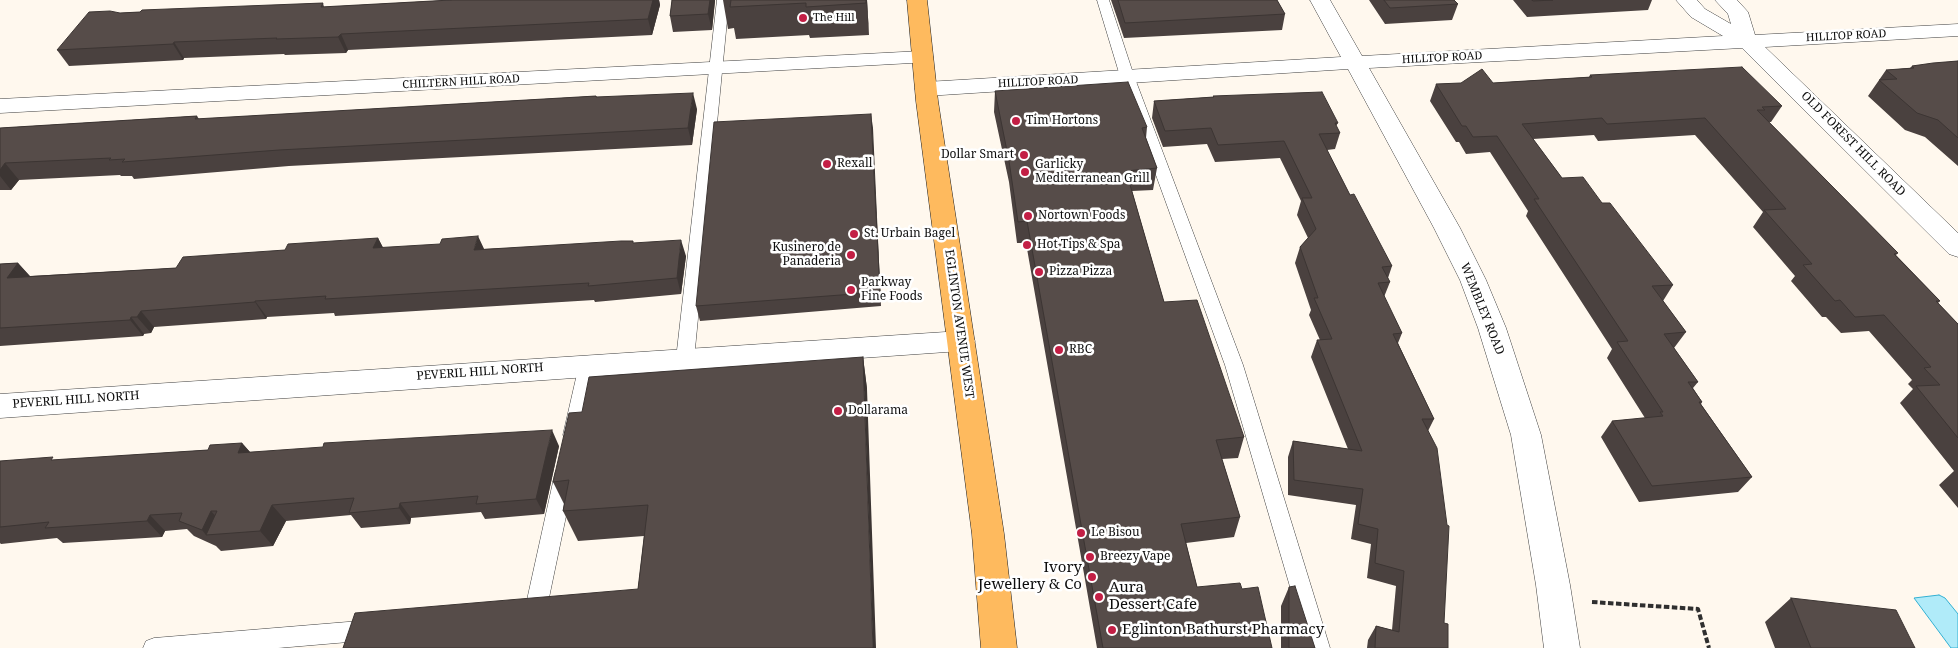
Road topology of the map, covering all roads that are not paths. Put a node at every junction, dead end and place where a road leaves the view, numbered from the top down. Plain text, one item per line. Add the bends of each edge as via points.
1 (723, 0) edge
2 (917, 0) edge
3 (1103, 0) edge
4 (1320, 0) edge
5 (1686, 0) edge
6 (1726, 0) edge
7 (1958, 30) edge
8 (1746, 41) junction
9 (922, 57) junction
10 (1356, 62) junction
11 (715, 67) junction
12 (1127, 76) junction
13 (926, 89) junction
14 (0, 106) edge
15 (1958, 248) edge
16 (961, 341) junction
17 (685, 359) junction
18 (588, 365) junction
19 (0, 406) edge
20 (515, 618) edge
21 (388, 629) edge
22 (154, 648) edge
23 (999, 648) edge
24 (1319, 648) edge
25 (1562, 648) edge

1 - 11 lane
2 - 9 main road, EGLINTON AVENUE WEST
3 - 12 lane
4 - 10 street, WEMBLEY ROAD
5 - 8 street, OLD FOREST HILL ROAD via 1698,13
6 - 8 street via 1738,12
7 - 8 street, HILLTOP ROAD
8 - 10 street, HILLTOP ROAD
8 - 15 street, OLD FOREST HILL ROAD
9 - 11 street, CHILTERN HILL ROAD
9 - 13 main road, EGLINTON AVENUE WEST
10 - 12 street, HILLTOP ROAD
10 - 25 street, WEMBLEY ROAD via 1460,254 1492,328 1526,435
11 - 14 street, CHILTERN HILL ROAD
11 - 17 lane via 716,83
12 - 13 street, HILLTOP ROAD
12 - 24 lane via 1234,365
13 - 16 main road, EGLINTON AVENUE WEST
16 - 17 street, PEVERIL HILL NORTH
16 - 23 main road, EGLINTON AVENUE WEST via 988,534
17 - 18 street, PEVERIL HILL NORTH
18 - 19 street, PEVERIL HILL NORTH
18 - 20 lane via 534,617
21 - 22 lane

